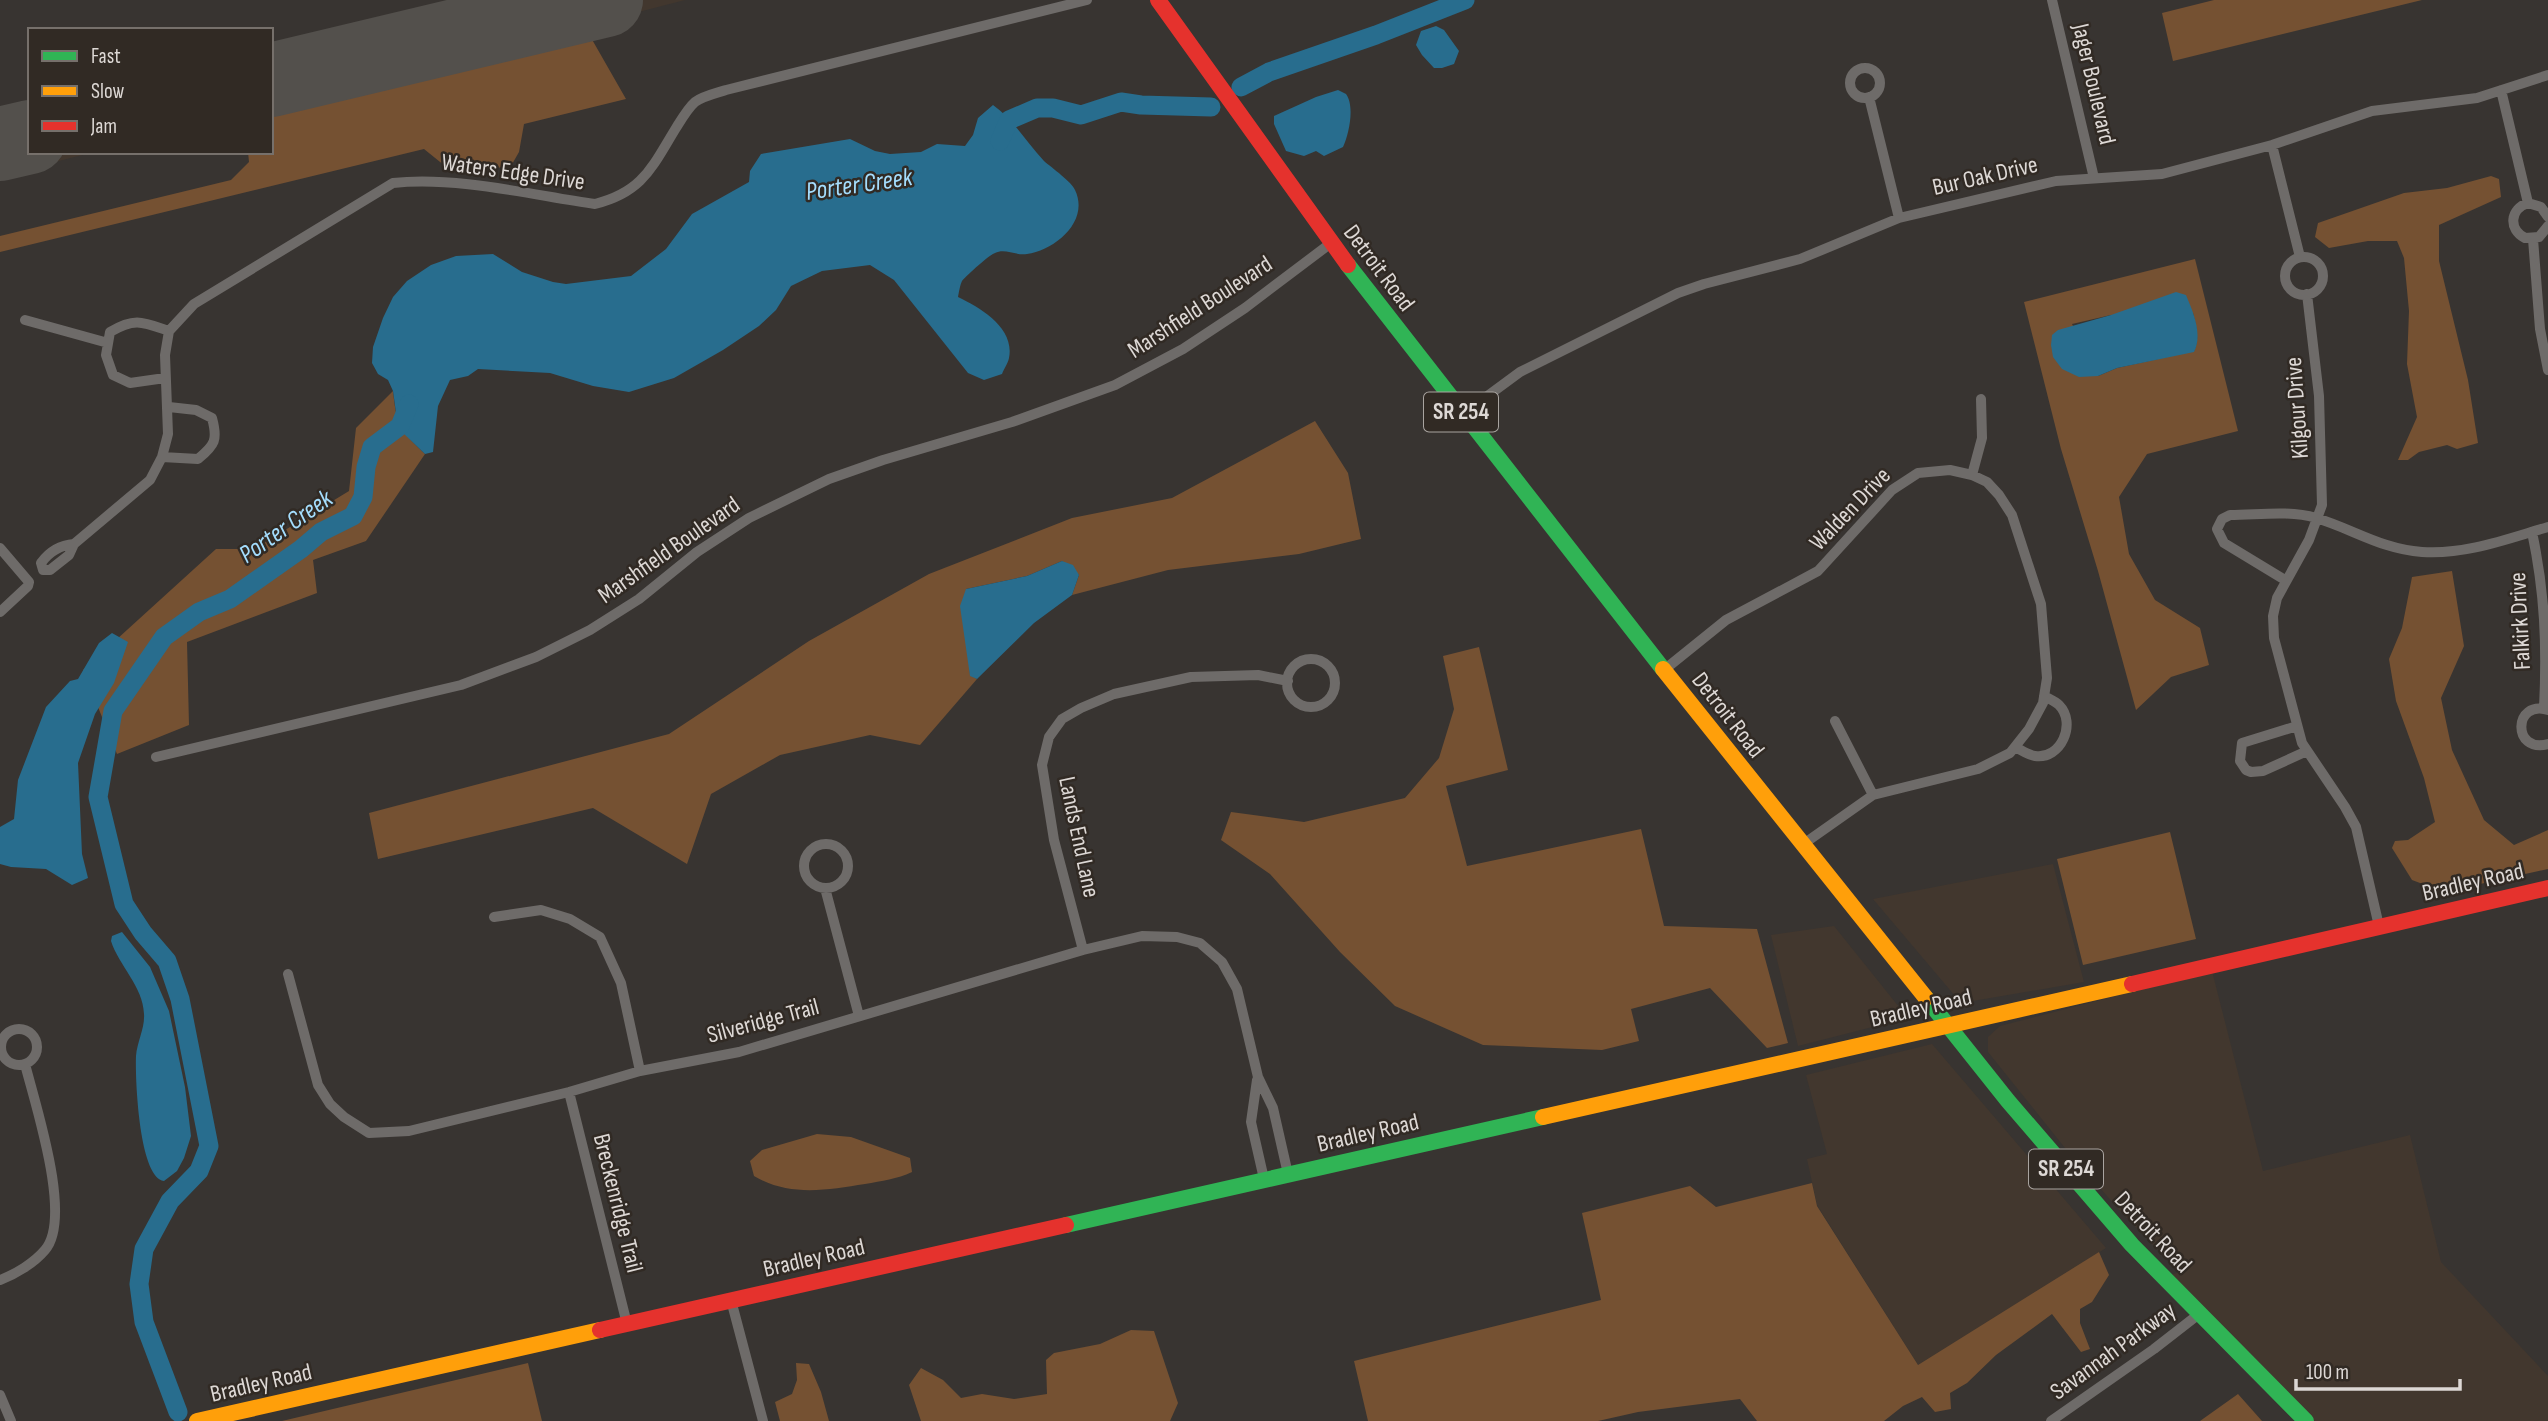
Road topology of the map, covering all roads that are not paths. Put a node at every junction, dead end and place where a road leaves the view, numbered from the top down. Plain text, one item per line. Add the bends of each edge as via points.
1 (1087, 0) edge
2 (1158, 0) edge
3 (2052, 0) edge
4 (2548, 75) edge
5 (2501, 90) junction
6 (1870, 97) dead end
7 (2272, 145) junction
8 (2094, 178) junction
9 (2528, 203) junction
10 (2548, 217) edge
11 (1899, 218) junction
12 (2548, 226) edge
13 (2532, 239) junction
14 (1331, 243) junction
15 (2300, 257) junction
16 (2307, 294) junction
17 (25, 320) dead end
18 (169, 331) junction
19 (108, 343) junction
20 (2548, 370) edge
21 (165, 378) junction
22 (1981, 399) dead end
23 (169, 407) junction
24 (1463, 414) junction
25 (162, 457) junction
26 (1972, 475) junction
27 (2319, 519) junction
28 (2548, 527) edge
29 (2532, 531) junction
30 (74, 544) dead end
31 (0, 548) edge
32 (2285, 580) junction
33 (0, 612) edge
34 (1664, 670) junction
35 (1288, 681) junction
36 (2044, 696) junction
37 (2546, 709) edge
38 (1835, 721) dead end
39 (2297, 726) junction
40 (2548, 744) edge
41 (2015, 747) junction
42 (2307, 751) junction
43 (156, 757) dead end
44 (1873, 795) junction
45 (1802, 845) junction
46 (825, 888) junction
47 (2548, 888) edge
48 (494, 917) dead end
49 (2379, 926) junction
50 (1083, 950) junction
51 (288, 974) dead end
52 (859, 1016) junction
53 (1947, 1026) junction
54 (25, 1064) dead end
55 (640, 1070) junction
56 (1258, 1077) junction
57 (569, 1092) junction
58 (1288, 1174) junction
59 (1264, 1179) junction
60 (0, 1280) edge
61 (731, 1300) junction
62 (2199, 1314) junction
63 (627, 1324) junction
64 (0, 1395) edge
65 (11, 1421) edge
66 (197, 1421) edge
67 (763, 1421) edge
68 (2051, 1421) edge
69 (2306, 1421) edge

1 - 18 street, Waters Edge Drive via 696,101 649,172 617,199 595,204 419,180 393,183 194,304
2 - 14 street, Detroit Road / SR 254
3 - 8 street, Jager Boulevard
4 - 5 street, Bur Oak Drive
5 - 7 street, Bur Oak Drive via 2469,99 2372,111
5 - 9 street
6 - 11 street
7 - 8 street, Bur Oak Drive via 2162,174
7 - 15 street
8 - 11 street, Bur Oak Drive via 2047,183
9 - 10 street via 2541,207
9 - 13 street via 2514,214 2513,225 2519,235
11 - 24 street, Bur Oak Drive via 1793,261 1678,293 1520,372
12 - 13 street
13 - 20 street
14 - 24 street, Detroit Road / SR 254
14 - 43 street, Marshfield Boulevard via 1235,315 1115,385 829,479 749,518 590,631 536,657 461,685
15 - 16 street via 2290,263 2286,280 2292,290
15 - 16 street via 2313,259 2323,274 2319,286
16 - 27 street, Kilgour Drive via 2319,396
17 - 19 street
18 - 19 street via 128,321 110,332
18 - 21 street
19 - 21 street via 106,355 113,375 130,383
21 - 23 street
22 - 26 street via 1982,438
23 - 25 street
23 - 25 street via 196,410 212,418 216,433 212,447 198,459
24 - 34 street, Detroit Road / SR 254
25 - 30 street via 150,480
26 - 34 street, Walden Drive via 1950,470 1918,473 1892,490 1818,571 1726,620
26 - 36 street via 1987,482 2012,515 2041,604 2047,678
27 - 29 street via 2377,544 2420,552 2463,550
27 - 32 street, Kilgour Drive
27 - 32 street via 2294,514 2230,515 2218,524 2224,543
28 - 29 street
29 - 37 street, Falkirk Drive via 2543,593
31 - 33 street via 29,582
32 - 39 street, Kilgour Drive via 2274,607 2273,627
34 - 45 street, Detroit Road / SR 254
35 - 35 street via 1294,666 1317,660 1330,668 1335,684 1330,698 1310,707 1296,701
35 - 50 street, Lands End Lane via 1258,675 1191,677 1114,694 1062,719 1049,737 1042,765 1054,839
36 - 41 street
36 - 41 street via 2064,712 2063,739 2053,753 2041,756
37 - 40 street, Falkirk Drive via 2527,713 2521,730 2532,744
38 - 44 street
39 - 42 street, Kilgour Drive
39 - 42 street via 2242,743 2240,761 2246,770 2257,772
41 - 44 street via 1978,769
42 - 49 street, Kilgour Drive via 2356,827
44 - 45 street
45 - 53 street, Detroit Road / SR 254
46 - 46 street via 811,882 804,869 807,854 825,843 844,852 849,866 844,880
46 - 52 street
47 - 49 street, Bradley Road
48 - 55 street via 541,910 570,919 600,937 621,983
49 - 53 street, Bradley Road
50 - 52 street, Silveridge Trail
50 - 56 street, Silveridge Trail via 1142,936 1200,943 1222,962 1237,989
51 - 57 street, Silveridge Trail via 318,1086 344,1117 369,1133 410,1130
52 - 55 street, Silveridge Trail via 739,1052
53 - 58 street, Bradley Road
53 - 62 street, Detroit Road / SR 254 via 2092,1200
54 - 60 street via 57,1215 47,1249 15,1275
55 - 57 street, Silveridge Trail
56 - 58 street, Silveridge Trail via 1273,1108
56 - 59 street, Silveridge Trail via 1251,1122
57 - 63 street, Breckenridge Trail
58 - 59 street, Bradley Road
59 - 61 street, Bradley Road
61 - 63 street, Bradley Road
61 - 67 street
62 - 68 street, Savannah Parkway
62 - 69 street, Detroit Road / SR 254
63 - 66 street, Bradley Road
64 - 65 street

